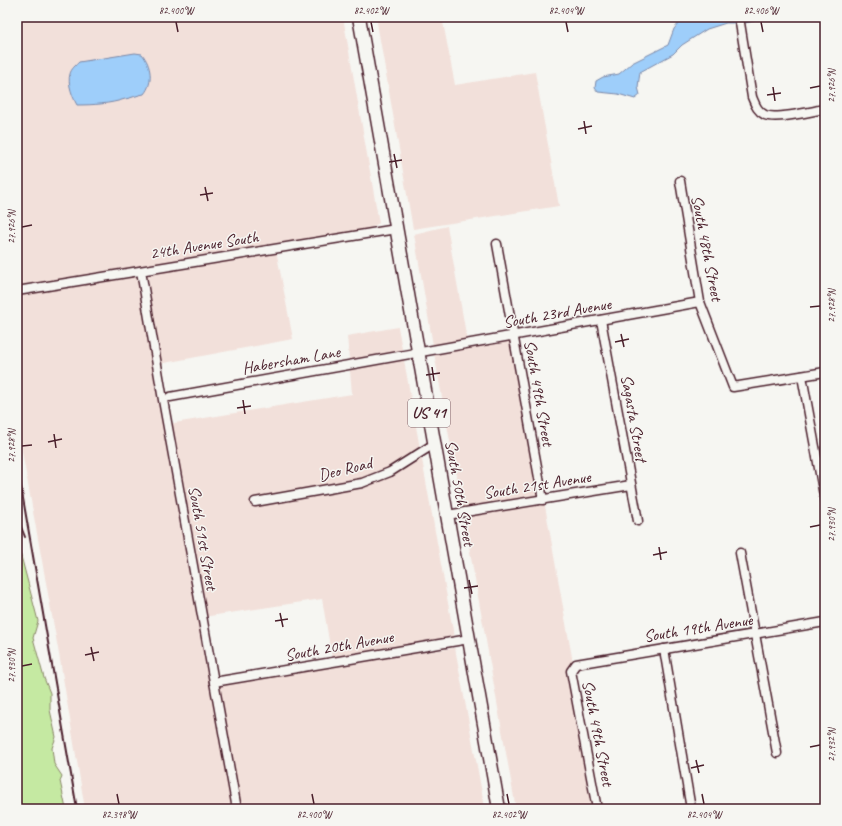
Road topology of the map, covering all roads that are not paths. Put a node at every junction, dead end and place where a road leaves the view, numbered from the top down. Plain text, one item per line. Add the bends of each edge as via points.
1 (359, 17) edge
2 (739, 17) edge
3 (825, 109) edge
4 (680, 181) dead end
5 (396, 229) junction
6 (497, 244) dead end
7 (141, 271) junction
8 (17, 291) edge
9 (700, 302) junction
10 (601, 320) junction
11 (514, 336) junction
12 (418, 353) junction
13 (825, 372) edge
14 (802, 376) junction
15 (170, 397) dead end
16 (434, 444) junction
17 (631, 485) junction
18 (543, 500) junction
19 (825, 501) edge
20 (256, 502) dead end
21 (447, 515) junction
22 (638, 521) dead end
23 (740, 552) dead end
24 (825, 622) edge
25 (755, 634) junction
26 (469, 639) junction
27 (664, 649) junction
28 (576, 664) joint
29 (214, 682) junction
30 (777, 753) dead end
31 (237, 809) edge
32 (499, 809) edge
33 (597, 809) edge
34 (691, 809) edge

1 - 5 main road, South 50th Street / US 41
2 - 3 street via 756,108 765,115 781,116
4 - 9 street, South 48th Street
5 - 7 street, 24th Avenue South
5 - 12 main road, South 50th Street / US 41
6 - 11 street, South 49th Street
7 - 8 street, 24th Avenue South
7 - 29 street, South 51st Street
9 - 10 street, South 23rd Avenue
9 - 14 street, South 48th Street via 733,387
10 - 11 street, South 23rd Avenue
10 - 17 street, Sagasta Street
11 - 12 street, South 23rd Avenue
11 - 18 street, South 49th Street
12 - 15 street, Habersham Lane
12 - 16 main road, South 50th Street / US 41
13 - 14 street
14 - 19 street
16 - 20 street, Deo Road via 390,472 362,483
16 - 21 main road, South 50th Street / US 41
17 - 18 street, South 21st Avenue
17 - 22 street, Sagasta Street
18 - 21 street, South 21st Avenue
21 - 26 main road, South 50th Street / US 41
23 - 25 street
24 - 25 street, South 19th Avenue
25 - 27 street, South 19th Avenue
25 - 30 street
26 - 29 street, South 20th Avenue
26 - 32 main road, South 50th Street / US 41
27 - 28 street, South 19th Avenue
27 - 34 street
28 - 33 street, South 49th Street via 571,671
29 - 31 street, South 51st Street

